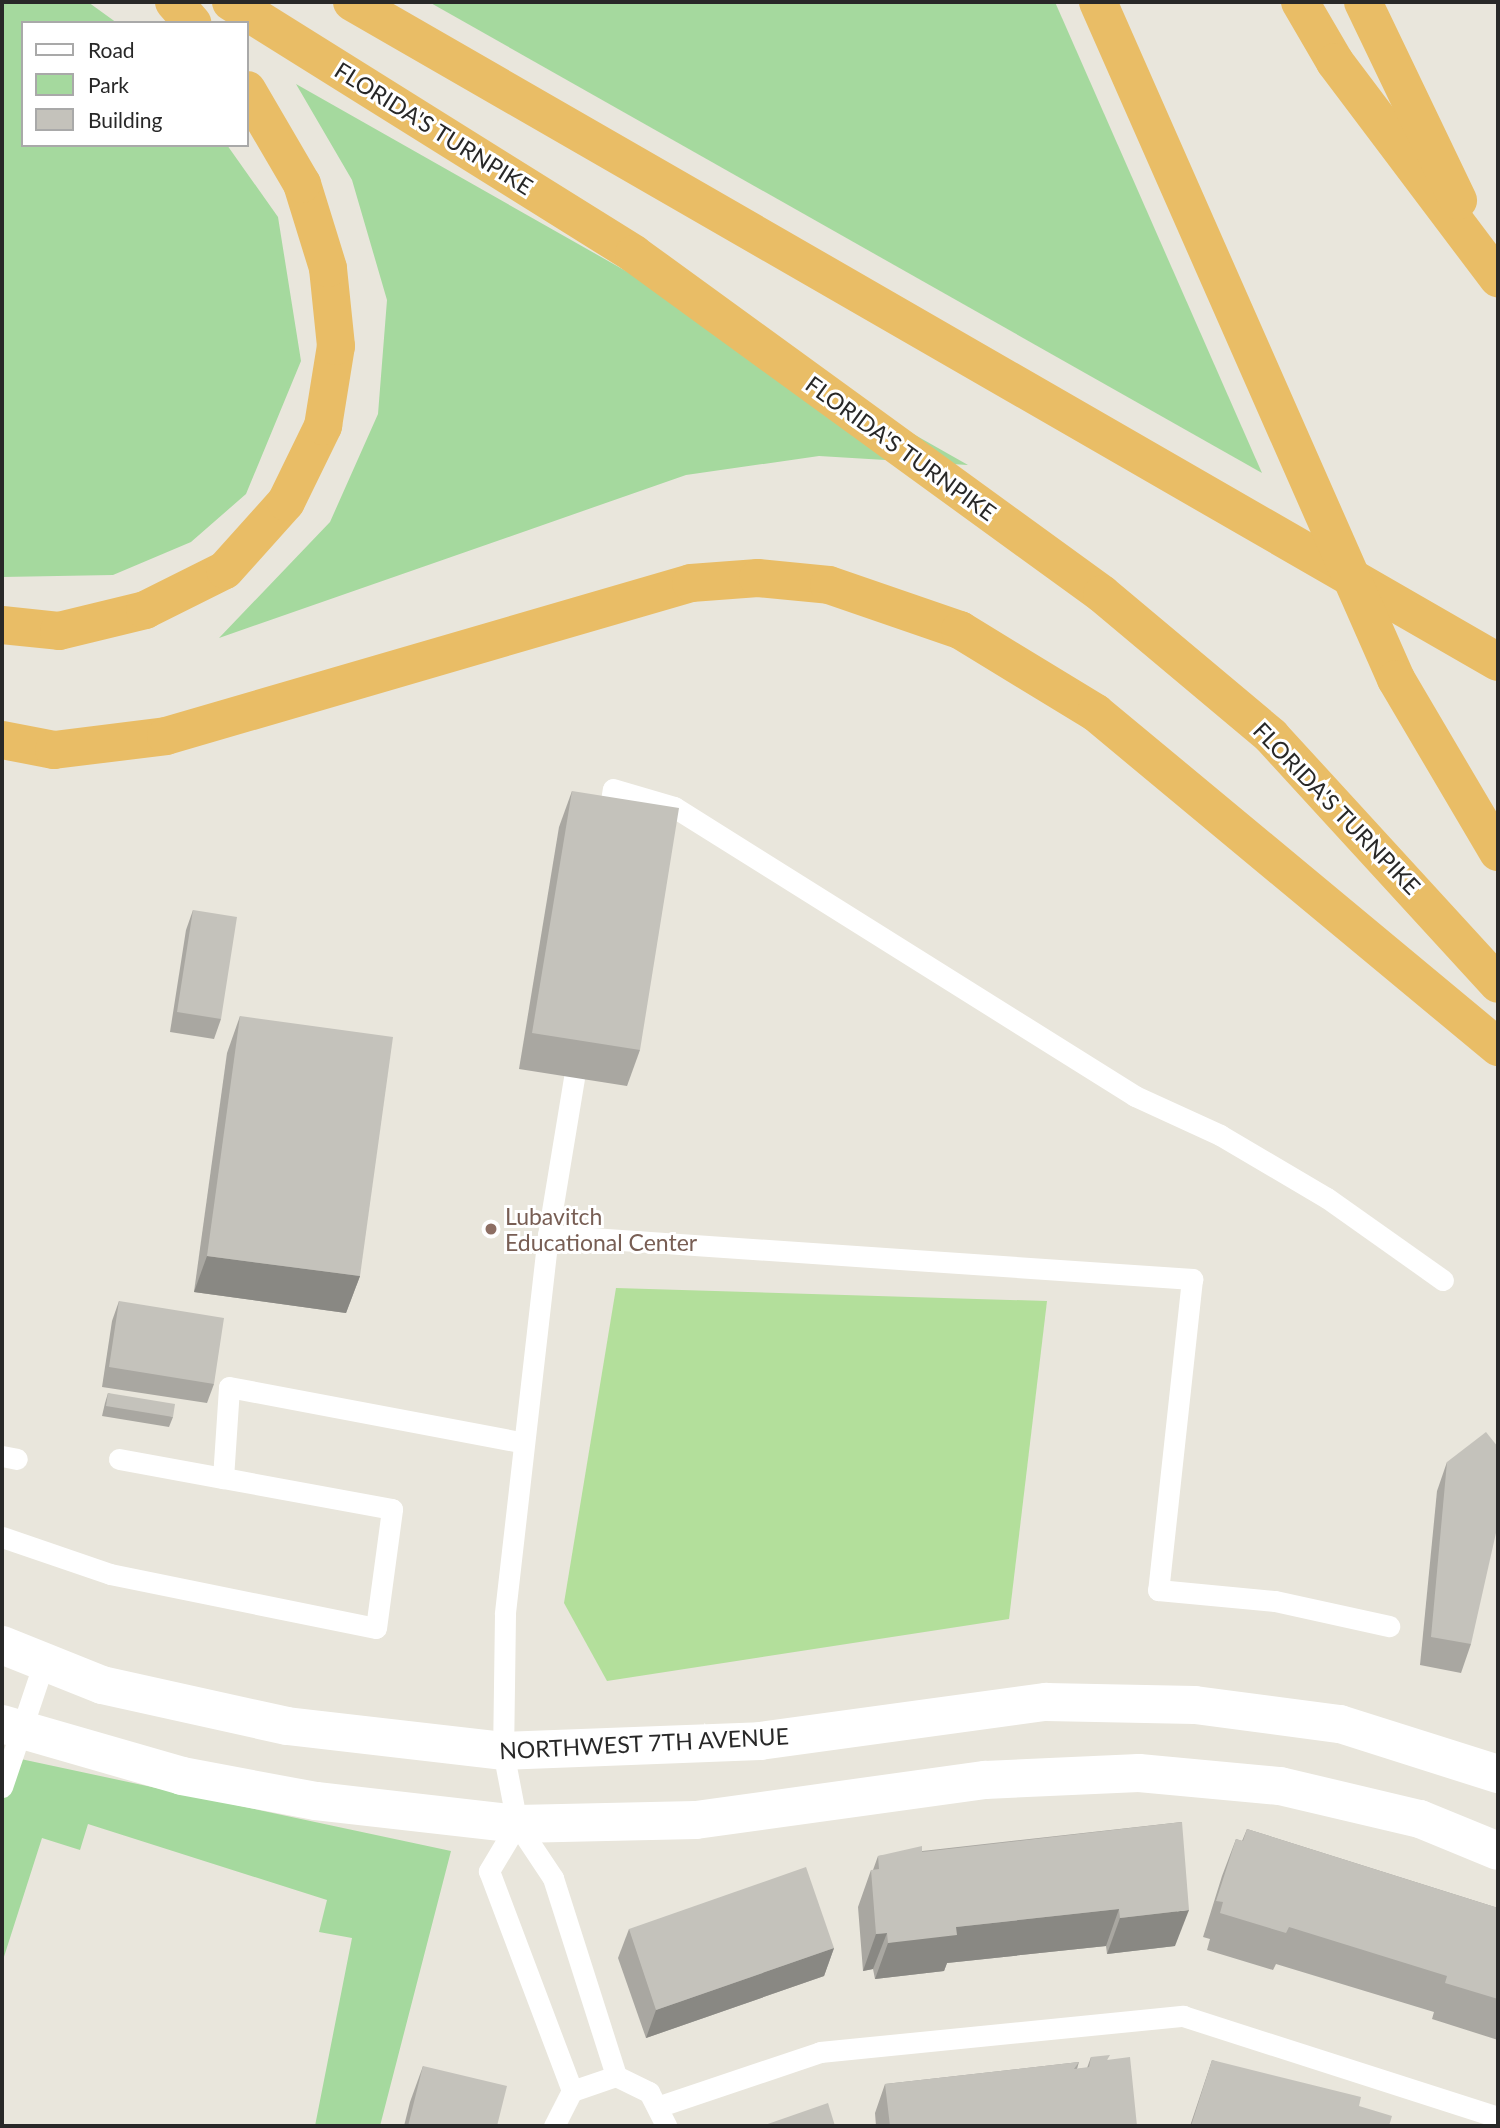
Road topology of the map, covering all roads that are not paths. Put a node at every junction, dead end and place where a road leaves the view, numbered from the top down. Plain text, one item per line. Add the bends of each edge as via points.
1 (174, 2) edge
2 (231, 2) edge
3 (352, 2) edge
4 (1098, 2) edge
5 (1300, 2) edge
6 (1363, 2) edge
7 (190, 21) edge
8 (248, 92) edge
9 (1492, 270) edge
10 (2, 625) edge
11 (1498, 662) edge
12 (2, 740) edge
13 (606, 835) edge
14 (1498, 852) edge
15 (1498, 984) edge
16 (1498, 1047) edge
17 (574, 1078) edge
18 (548, 1235) junction
19 (1443, 1280) dead end
20 (524, 1443) junction
21 (119, 1459) dead end
22 (223, 1478) junction
23 (2, 1537) edge
24 (1389, 1626) dead end
25 (2, 1645) edge
26 (44, 1662) junction
27 (10, 1727) edge
28 (503, 1751) junction
29 (1498, 1774) edge
30 (2, 1787) edge
31 (517, 1824) junction
32 (1498, 1851) edge
33 (616, 2076) junction
34 (572, 2091) junction
35 (1496, 2110) edge
36 (663, 2116) edge
37 (554, 2126) edge

1 - 7 highway
2 - 15 highway, FLORIDA'S TURNPIKE via 634,254 1102,594 1271,736
3 - 11 highway
4 - 14 highway via 1396,679
5 - 9 highway via 1335,62
6 - 9 highway
8 - 10 highway via 302,184 328,268 336,346 323,426 286,502 225,569 145,610 60,631
12 - 16 highway via 54,750 166,736 691,583 758,578 829,585 960,629 1096,713
13 - 19 lane via 613,789 674,807 1135,1096 1220,1135 1328,1198
17 - 18 lane
18 - 20 lane
18 - 24 lane via 1192,1279 1158,1590 1275,1601
20 - 22 lane via 229,1387
20 - 28 lane via 505,1614
21 - 22 lane
22 - 23 lane via 392,1509 376,1628 110,1574
25 - 26 street, NORTHWEST 7TH AVENUE
26 - 27 lane
26 - 28 street, NORTHWEST 7TH AVENUE via 102,1685 288,1726
27 - 30 lane
27 - 31 street via 195,1778 316,1801
28 - 29 street, NORTHWEST 7TH AVENUE via 760,1741 1046,1702 1195,1705 1340,1724
28 - 31 lane
31 - 32 street via 696,1820 985,1780 1139,1773 1280,1786 1420,1819
31 - 33 lane via 553,1878
31 - 34 lane via 489,1871
33 - 34 lane
33 - 36 lane via 649,2091
34 - 37 lane
35 - 36 lane via 1183,2016 820,2052

